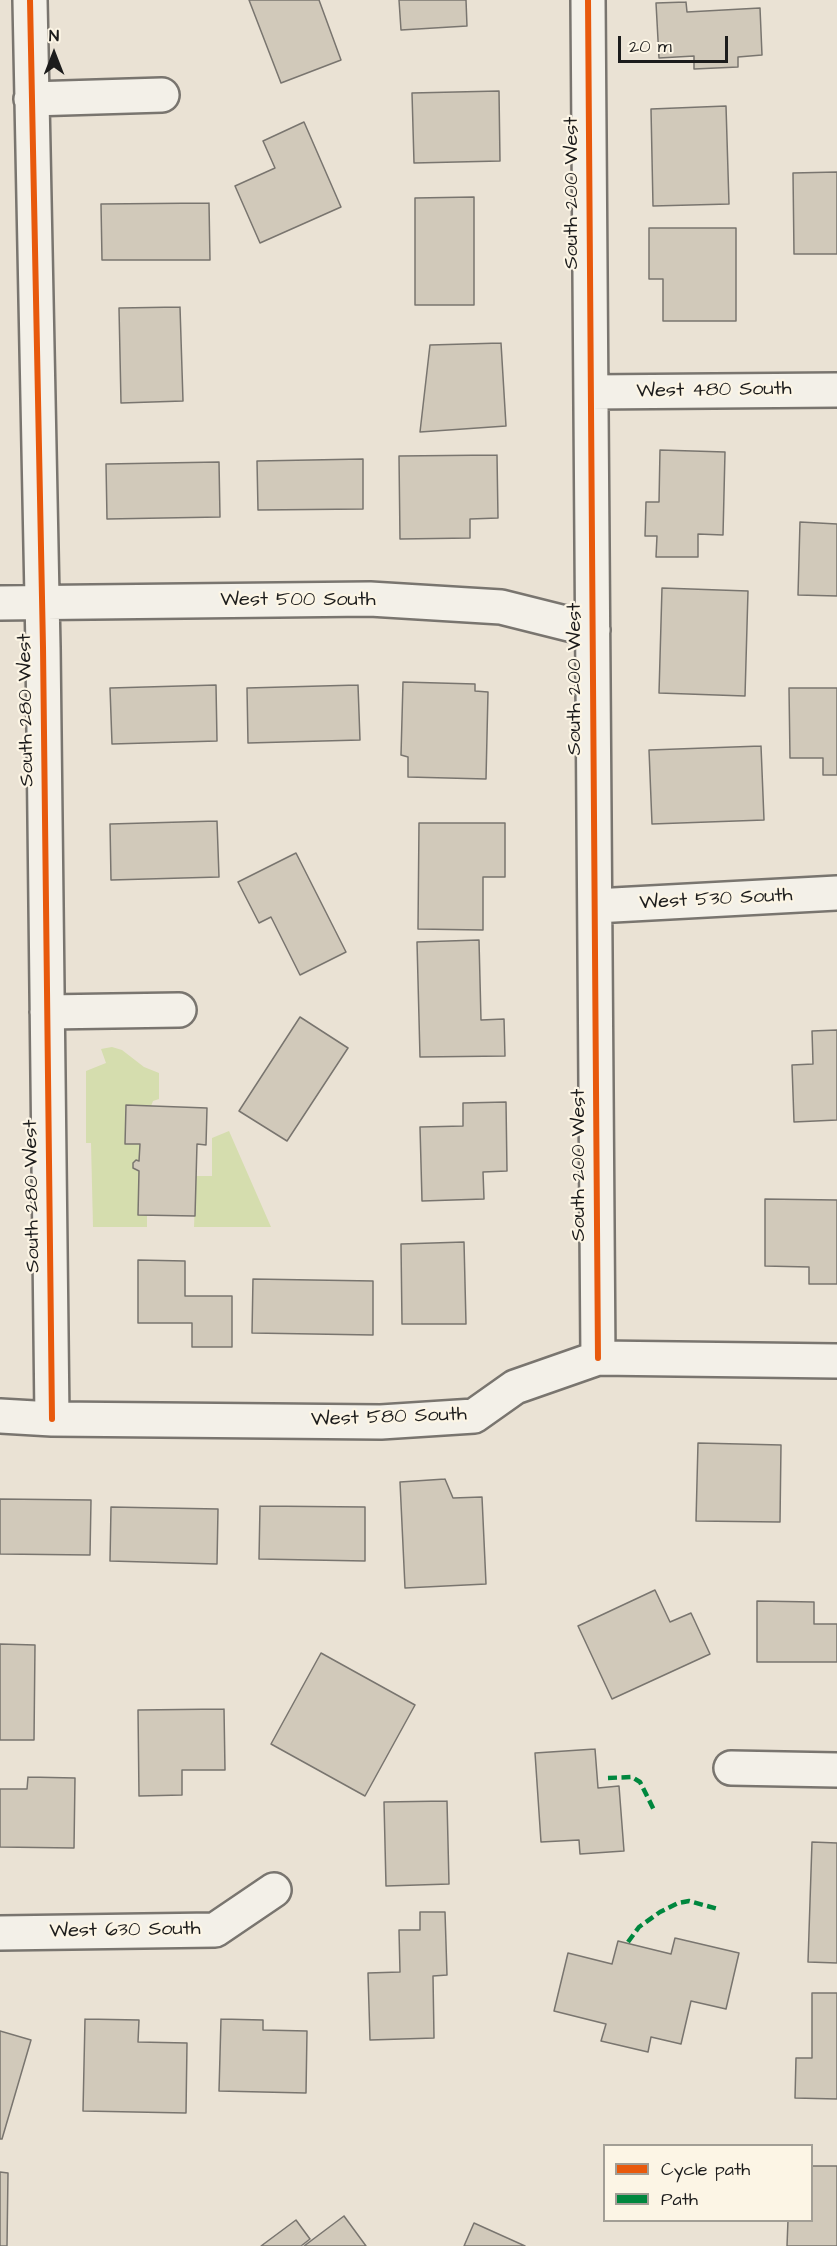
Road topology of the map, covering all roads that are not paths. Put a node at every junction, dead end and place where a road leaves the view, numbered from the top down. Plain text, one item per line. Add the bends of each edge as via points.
1 (30, 0) edge
2 (588, 0) edge
3 (162, 95) dead end
4 (32, 99) junction
5 (837, 390) edge
6 (591, 392) junction
7 (0, 603) edge
8 (42, 603) junction
9 (592, 630) junction
10 (837, 893) edge
11 (595, 906) junction
12 (178, 1010) dead end
13 (47, 1012) junction
14 (598, 1358) junction
15 (837, 1361) edge
16 (0, 1416) edge
17 (52, 1419) junction
18 (731, 1768) dead end
19 (837, 1770) edge
20 (274, 1890) dead end
21 (0, 1933) edge

1 - 4 street, South 280 West
2 - 6 street, South 200 West
3 - 4 street
4 - 8 street, South 280 West
5 - 6 street, West 480 South
6 - 9 street, South 200 West
7 - 8 street, West 500 South
8 - 9 street, West 500 South via 370,599 501,607
8 - 13 street, South 280 West
9 - 11 street, South 200 West
10 - 11 street, West 530 South
11 - 14 street, South 200 West
12 - 13 street
13 - 17 street, South 280 West
14 - 15 street, West 580 South
14 - 17 street, West 580 South via 515,1387 474,1416 381,1422
16 - 17 street, West 580 South
18 - 19 street
20 - 21 street, West 630 South via 215,1930

